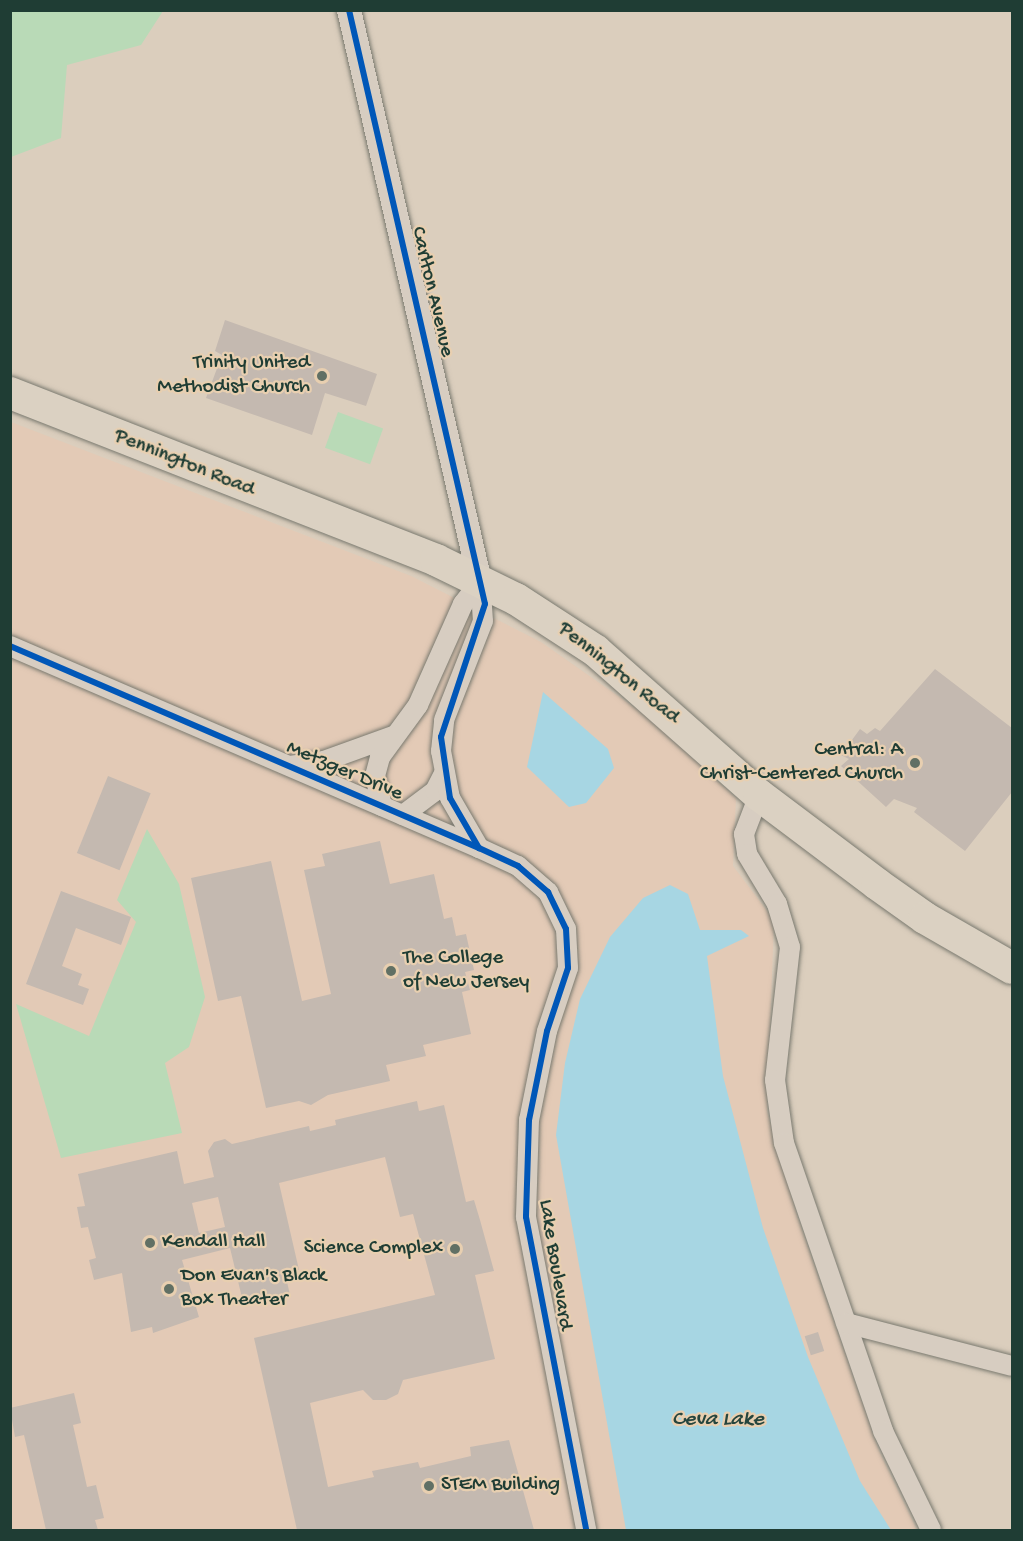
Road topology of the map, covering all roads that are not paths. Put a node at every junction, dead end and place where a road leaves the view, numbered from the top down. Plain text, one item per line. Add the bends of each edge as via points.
1 (349, 10) edge
2 (10, 393) edge
3 (480, 582) junction
4 (10, 646) edge
5 (393, 736) junction
6 (290, 766) junction
7 (444, 773) junction
8 (759, 795) junction
9 (382, 806) junction
10 (403, 815) junction
11 (479, 848) junction
12 (1012, 968) edge
13 (556, 1006) joint
14 (846, 1323) junction
15 (1012, 1366) edge
16 (586, 1530) edge
17 (931, 1530) edge

1 - 3 street, Carlton Avenue
2 - 3 main road, Pennington Road
3 - 5 street via 463,604 421,699
3 - 7 street via 483,621 444,720
3 - 8 main road, Pennington Road via 543,614 596,651
4 - 6 street, Metzger Drive
5 - 6 street via 324,760
5 - 9 street via 375,776
6 - 9 street, Metzger Drive
7 - 10 street via 435,791
7 - 11 street via 458,817
8 - 12 main road, Pennington Road via 924,918
8 - 14 street via 744,834 747,854 777,904 790,947 776,1054 777,1110 784,1143
9 - 10 street, Metzger Drive
10 - 11 street, Metzger Drive
11 - 13 street, Metzger Drive via 533,877 559,909 569,949
13 - 16 street, Lake Boulevard via 529,1120 526,1217
14 - 15 street
14 - 17 street via 883,1431

